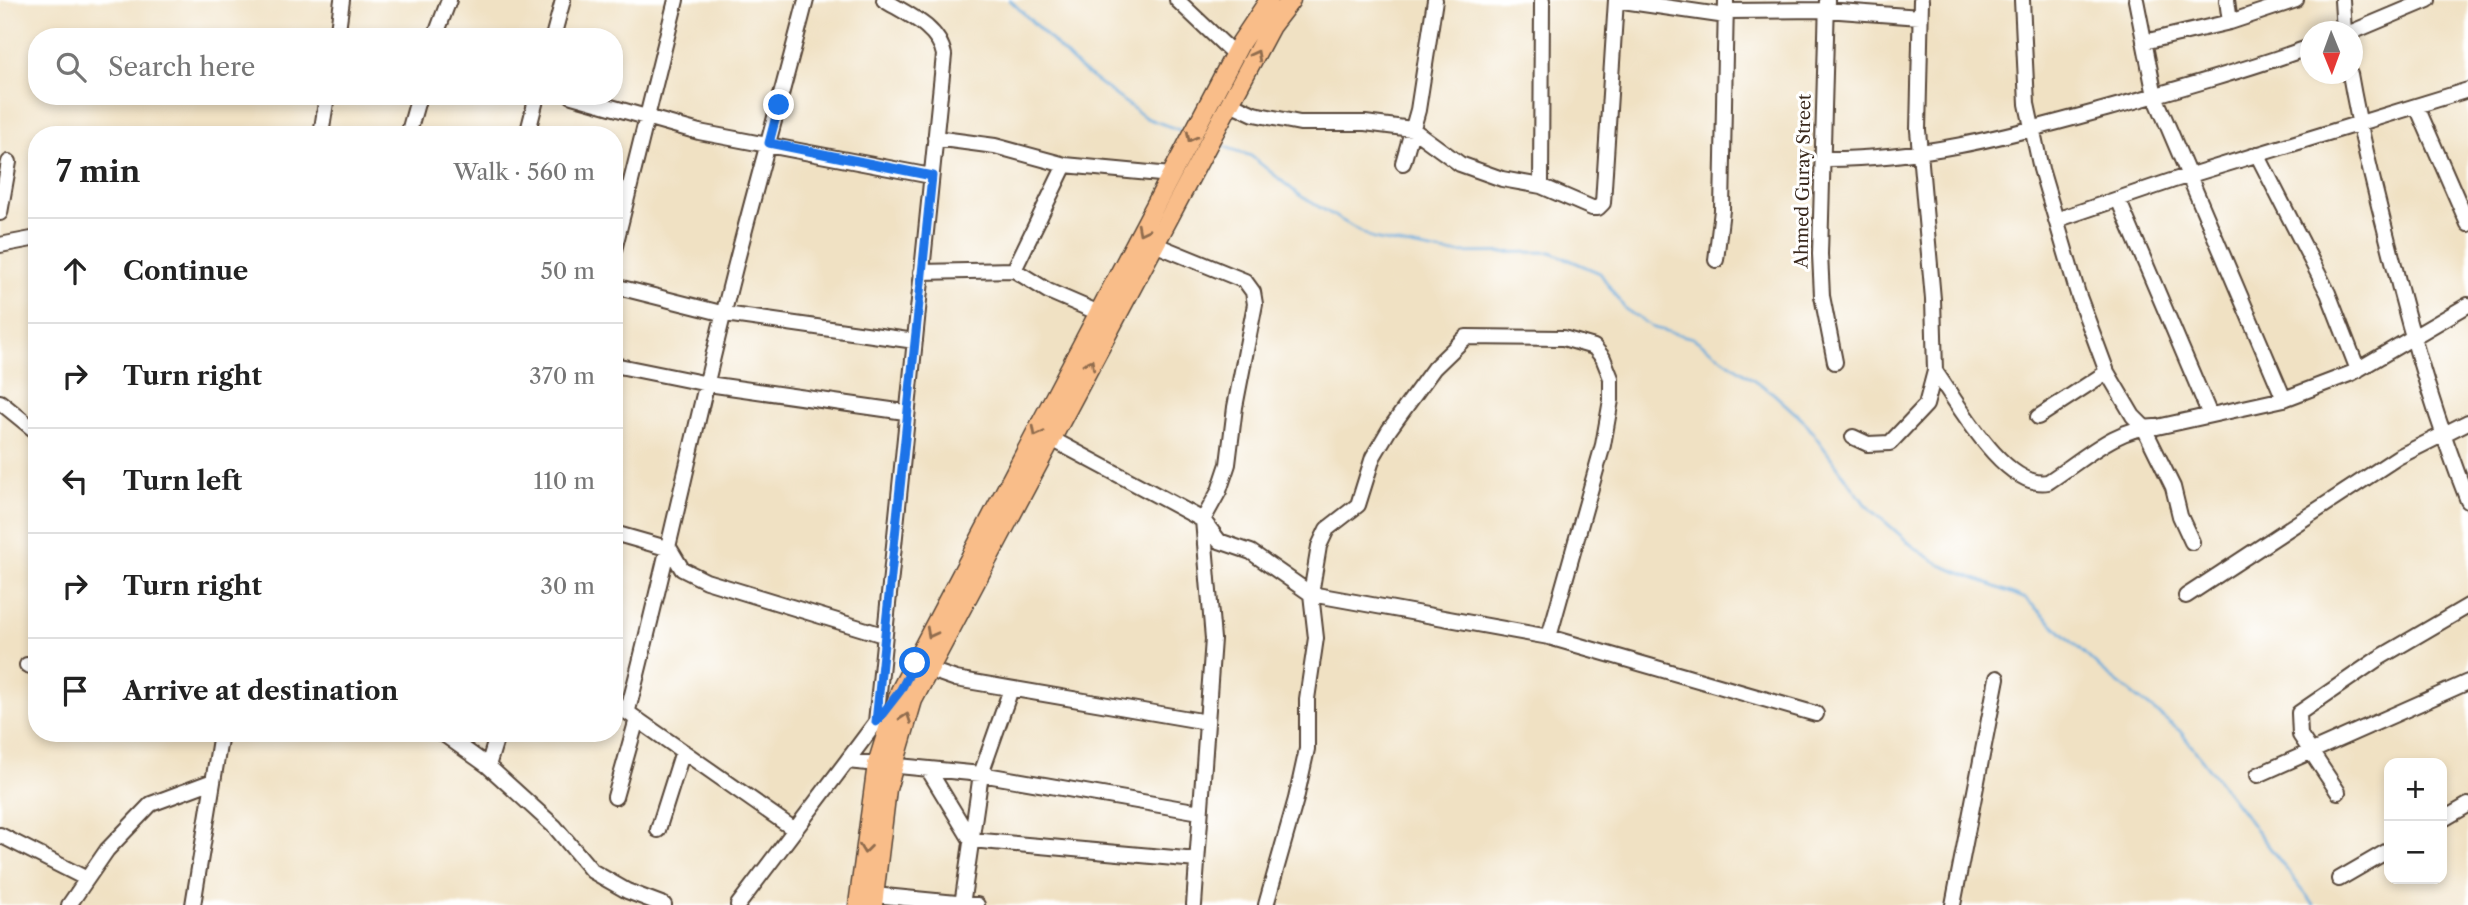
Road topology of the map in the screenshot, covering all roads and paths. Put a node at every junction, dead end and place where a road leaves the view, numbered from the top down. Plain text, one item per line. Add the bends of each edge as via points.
1 (342, 0) edge
2 (449, 0) edge
3 (563, 0) edge
4 (676, 0) edge
5 (806, 0) edge
6 (884, 0) edge
7 (1177, 0) edge
8 (1269, 0) edge
9 (1291, 0) edge
10 (1435, 0) edge
11 (1542, 0) edge
12 (1921, 0) edge
13 (2022, 0) edge
14 (2136, 0) edge
15 (2227, 0) edge
16 (2296, 0) edge
17 (2342, 0) edge
18 (2428, 0) edge
19 (1827, 5) edge
20 (1726, 9) edge
21 (1920, 17) junction
22 (2343, 21) edge
23 (2230, 22) junction
24 (338, 28) edge
25 (438, 28) edge
26 (555, 28) edge
27 (2363, 28) edge
28 (2144, 42) junction
29 (2300, 50) edge
30 (1234, 54) junction
31 (2352, 84) edge
32 (2468, 90) edge
33 (2155, 96) junction
34 (326, 105) edge
35 (416, 105) edge
36 (535, 105) edge
37 (601, 105) edge
38 (2417, 107) junction
39 (1227, 108) junction
40 (647, 119) junction
41 (322, 126) edge
42 (411, 126) edge
43 (529, 126) edge
44 (2359, 126) junction
45 (1412, 129) junction
46 (2032, 129) junction
47 (935, 138) junction
48 (769, 143) junction
49 (1920, 154) junction
50 (2257, 155) junction
51 (1822, 159) junction
52 (9, 162) dead end
53 (1403, 163) dead end
54 (1065, 166) junction
55 (1172, 173) junction
56 (2189, 175) junction
57 (932, 176) junction
58 (1541, 186) junction
59 (2118, 199) junction
60 (0, 213) edge
61 (623, 214) edge
62 (2056, 220) junction
63 (2468, 224) edge
64 (28, 240) edge
65 (1154, 244) junction
66 (0, 245) edge
67 (1716, 260) dead end
68 (1014, 270) junction
69 (921, 272) junction
70 (623, 288) edge
71 (2468, 305) edge
72 (1099, 313) junction
73 (725, 314) junction
74 (2411, 337) junction
75 (915, 341) junction
76 (1835, 362) dead end
77 (623, 367) edge
78 (2358, 370) junction
79 (1935, 371) junction
80 (2107, 372) junction
81 (708, 384) junction
82 (2284, 399) junction
83 (0, 402) edge
84 (905, 412) junction
85 (2210, 415) junction
86 (2038, 416) dead end
87 (28, 422) edge
88 (2468, 422) edge
89 (2143, 426) junction
90 (2442, 435) junction
91 (1853, 437) dead end
92 (1050, 438) junction
93 (2468, 499) edge
94 (1203, 520) junction
95 (623, 536) edge
96 (2192, 542) dead end
97 (670, 549) junction
98 (1311, 594) junction
99 (2186, 596) dead end
100 (2468, 606) edge
101 (883, 635) junction
102 (1549, 637) junction
103 (922, 666) junction
104 (1997, 678) dead end
105 (2468, 682) edge
106 (1011, 689) junction
107 (900, 691) junction
108 (623, 708) edge
109 (632, 714) junction
110 (1816, 714) dead end
111 (876, 722) junction
112 (1207, 722) junction
113 (220, 742) edge
114 (455, 742) edge
115 (495, 742) edge
116 (683, 751) junction
117 (2312, 751) junction
118 (847, 761) junction
119 (885, 765) junction
120 (488, 766) junction
121 (928, 769) junction
122 (981, 774) junction
123 (2258, 775) dead end
124 (213, 781) junction
125 (2338, 792) dead end
126 (615, 797) dead end
127 (2468, 805) edge
128 (1200, 812) junction
129 (2447, 817) edge
130 (658, 830) dead end
131 (795, 830) junction
132 (0, 835) edge
133 (971, 840) junction
134 (2384, 853) edge
135 (1196, 860) junction
136 (87, 879) junction
137 (2339, 879) dead end
138 (873, 900) edge
139 (967, 904) edge
140 (69, 905) edge
141 (192, 905) edge
142 (664, 905) edge
143 (738, 905) edge
144 (859, 905) edge
145 (1195, 905) edge
146 (1266, 905) edge
147 (1953, 905) edge

1 - 24 street
2 - 25 street
3 - 26 street
4 - 40 street
5 - 48 street
6 - 47 street via 941,41 944,55
7 - 30 street
8 - 30 main road
39 -> 9 main road via 1271,26
10 - 45 street
11 - 58 street
12 - 21 street
13 - 46 street
14 - 28 street
15 - 23 street
16 - 23 street
17 - 22 street
18 - 27 street
19 - 20 street
19 - 21 street
19 - 51 street, Ahmed Guray Street
20 - 58 street via 1616,0 1603,203 1591,208
20 - 67 street
21 - 49 street
23 - 28 street
28 - 33 street
29 - 33 street
30 -> 55 main road
31 - 44 street
32 - 38 street
33 - 46 street
33 - 56 street
34 - 41 street
35 - 42 street
36 - 43 street
37 - 40 street
38 - 44 street
38 - 63 street
39 - 45 street via 1300,123
39 - 65 main road
40 - 48 street
40 - 61 street
44 - 50 street
44 - 74 street
45 - 53 street
45 - 58 street via 1460,164
46 - 49 street
46 - 62 street
47 - 54 street via 995,146
47 - 57 street
48 - 57 street
48 - 73 street
49 - 51 street
49 - 79 street
50 - 56 street
50 - 78 street via 2328,293
51 - 76 street, Ahmed Guray Street via 1822,296
52 - 60 street
54 - 55 street
54 - 68 street
55 -> 72 main road
56 - 59 street
56 - 82 street
57 - 69 street
59 - 62 street
59 - 85 street
62 - 80 street
64 - 66 street
92 -> 65 main road
65 - 94 street via 1245,281 1253,292 1255,304 1228,464 1220,491
68 - 69 street
68 - 72 street
69 - 75 street
70 - 73 street
71 - 74 street
72 -> 103 main road
73 - 75 street
73 - 81 street
74 - 78 street
74 - 90 street
75 - 84 street
77 - 81 street
78 - 82 street
79 - 89 street via 2004,466 2024,480 2048,482 2124,433
79 - 91 street via 1926,405 1889,443 1868,444
80 - 86 street
80 - 89 street
81 - 84 street
81 - 97 street
82 - 85 street
83 - 87 street
84 - 101 street
85 - 89 street
88 - 90 street
89 - 96 street via 2173,487
90 - 93 street
90 - 99 street via 2398,457
92 - 94 street
92 - 103 main road
94 - 98 street via 1219,541 1251,552
94 - 112 street via 1213,639
95 - 97 street
97 - 101 street via 682,569 706,581
97 - 109 street
98 - 102 street
98 - 102 street via 1327,529 1358,505 1373,457 1389,430 1458,343 1475,335 1563,338 1594,347 1603,358 1611,378 1611,400
98 - 146 street via 1316,638 1307,699 1307,748
100 - 117 street via 2379,658 2299,713 2300,735
101 - 111 street
102 - 110 street
103 - 106 street via 956,679
103 - 107 main road
119 -> 103 main road
104 - 147 street
105 - 117 street
106 - 112 street
106 - 122 street
107 - 111 street
107 - 119 main road
108 - 109 street
109 - 116 street
109 - 126 street
111 - 118 street
112 - 128 street
113 - 124 street
114 - 120 street
115 - 120 street
116 - 130 street
116 - 131 street
117 - 123 street
117 - 125 street
118 - 119 street
118 - 131 street
119 - 121 street
119 - 138 main road
119 -> 144 main road
120 - 142 street via 555,827 592,871
121 - 122 street
121 - 133 street
122 - 128 street
122 - 133 street
124 - 136 street via 151,804 107,850
124 - 141 street
127 - 129 street
128 - 135 street
131 - 143 street
132 - 136 street
133 - 135 street
133 - 139 street
134 - 137 street
135 - 145 street
136 - 140 street
138 - 139 street

